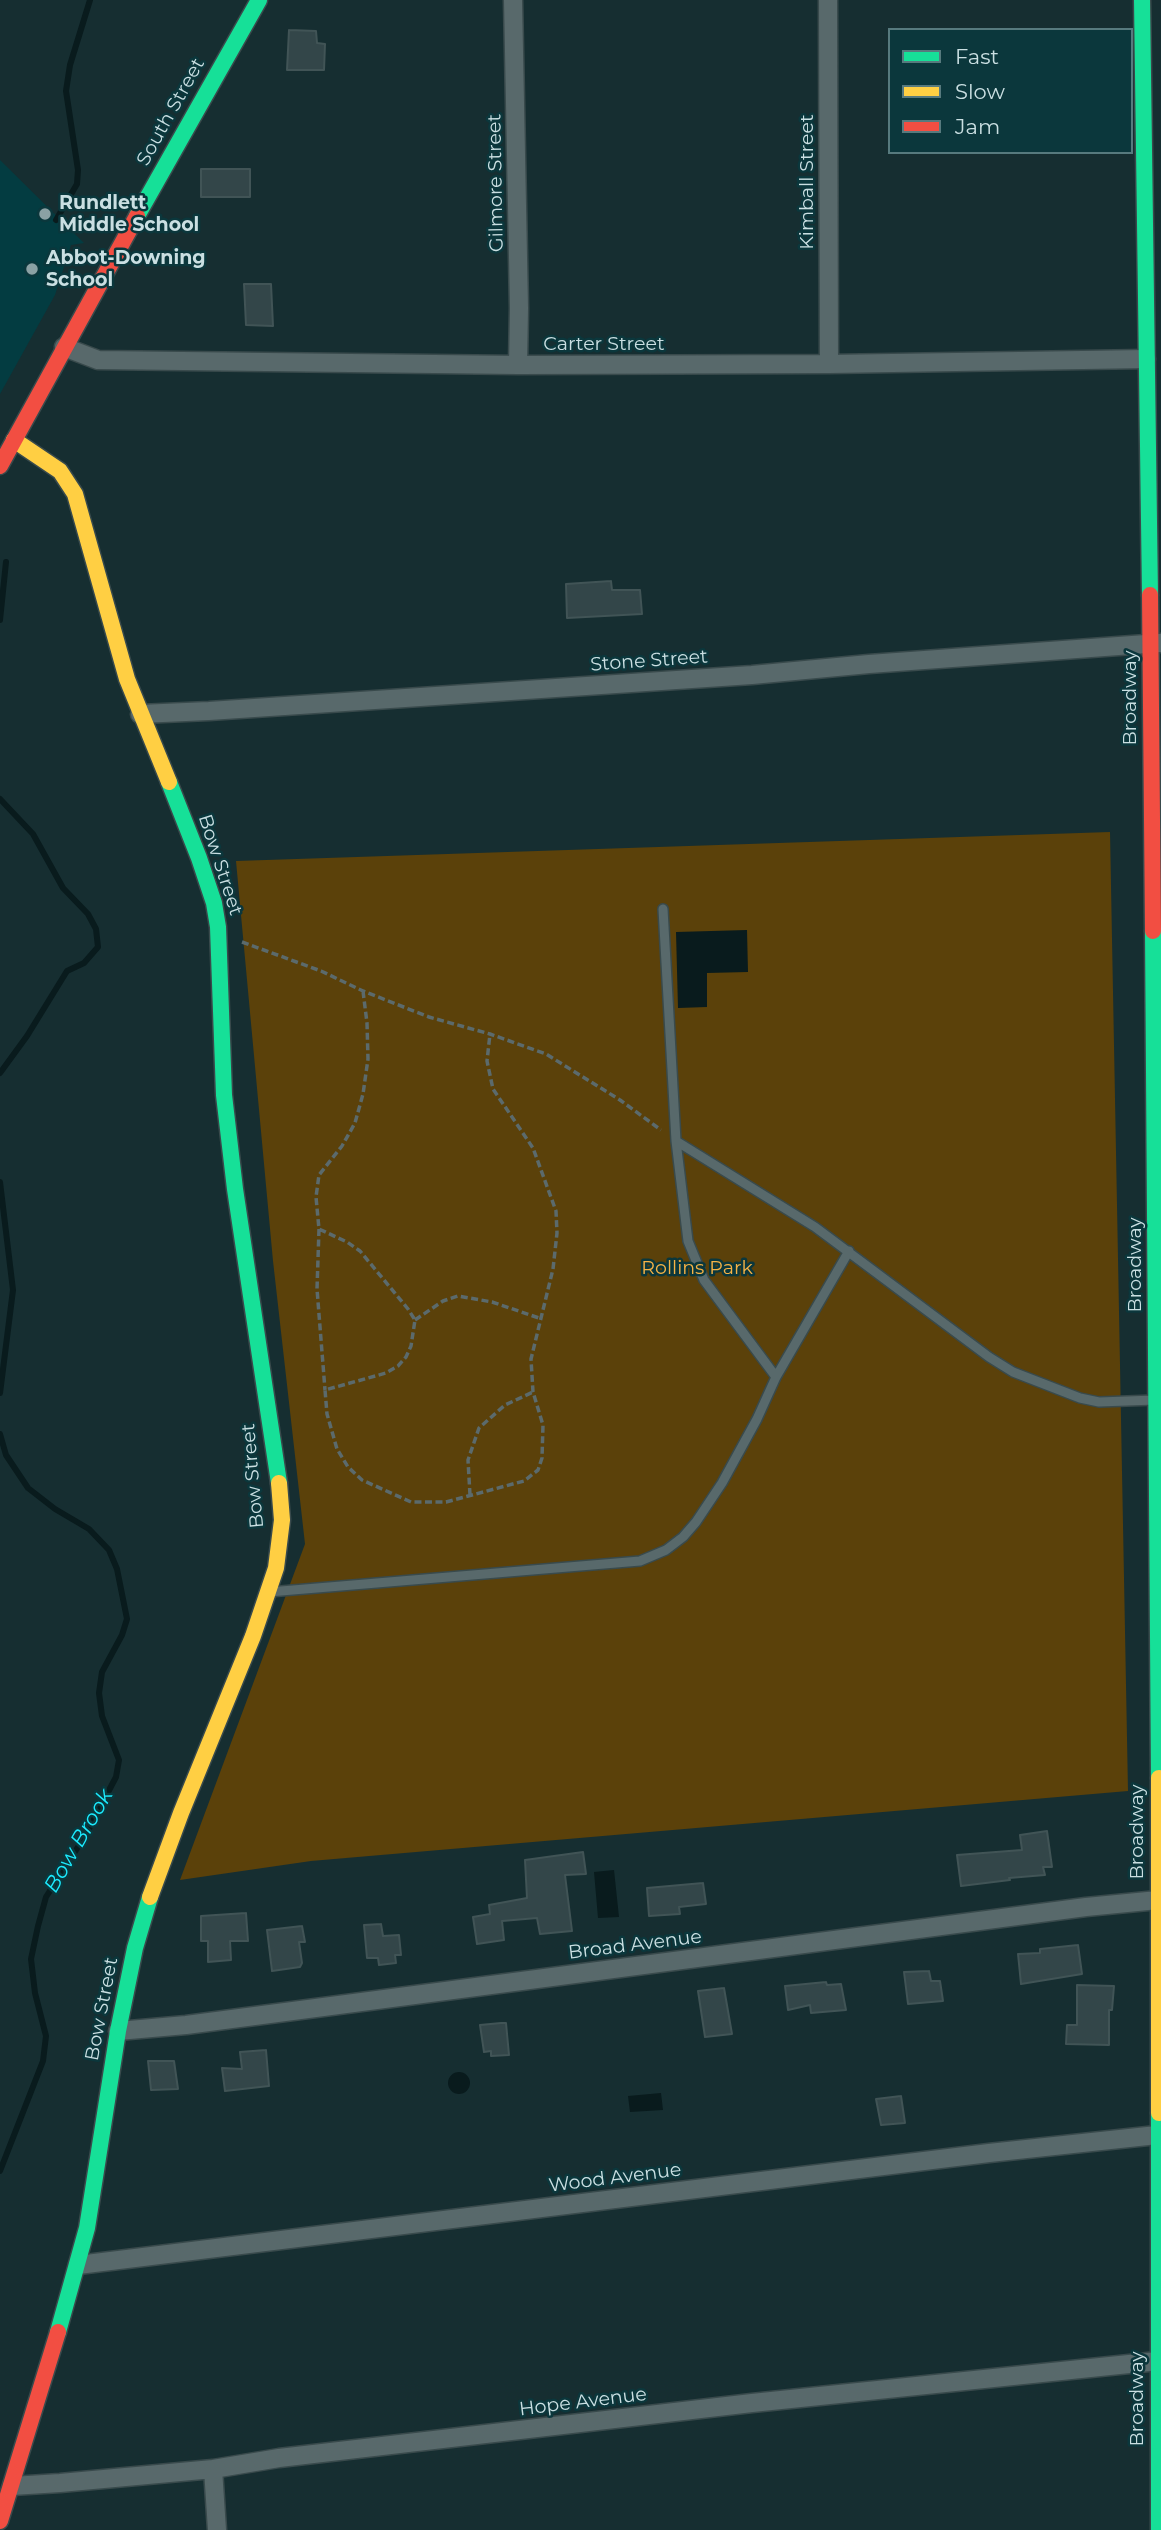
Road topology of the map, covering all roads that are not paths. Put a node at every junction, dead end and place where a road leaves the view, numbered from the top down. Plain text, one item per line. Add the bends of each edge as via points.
1 (259, 0) edge
2 (513, 0) edge
3 (828, 0) edge
4 (1142, 0) edge
5 (64, 347) junction
6 (1146, 359) junction
7 (829, 364) junction
8 (518, 365) junction
9 (14, 440) junction
10 (0, 466) edge
11 (1156, 643) edge
12 (140, 714) junction
13 (663, 909) dead end
14 (1156, 911) edge
15 (676, 1141) junction
16 (1158, 1175) edge
17 (849, 1251) junction
18 (776, 1377) junction
19 (1157, 1400) junction
20 (267, 1592) junction
21 (1160, 1628) edge
22 (1158, 1900) junction
23 (118, 2031) junction
24 (1157, 2135) junction
25 (78, 2264) junction
26 (1158, 2361) junction
27 (213, 2469) junction
28 (12, 2486) junction
29 (0, 2521) edge
30 (217, 2530) edge
31 (1158, 2530) edge

1 - 5 street, South Street
2 - 8 street, Gilmore Street
3 - 7 street, Kimball Street
4 - 6 street, Broadway
5 - 8 street, Carter Street via 98,360
5 - 9 street, South Street
6 - 7 street, Carter Street
6 - 11 street, Broadway
7 - 8 street, Carter Street
9 - 10 street, South Street
9 - 12 street, Bow Street via 60,471 75,494
11 - 12 street, Stone Street via 752,675
11 - 14 street, Broadway
12 - 20 street, Bow Street via 199,858 218,927 234,1189 282,1520 276,1568
13 - 15 lane
14 - 16 street, Broadway
15 - 17 lane
15 - 18 lane via 688,1241 704,1280
16 - 19 street, Broadway
17 - 18 lane
17 - 19 lane via 1013,1371 1099,1402
18 - 20 lane via 722,1483 696,1522 666,1550 640,1561
19 - 21 street, Broadway
20 - 23 street, Bow Street via 148,1902
21 - 22 street, Broadway
22 - 23 street, Broad Avenue
22 - 24 street, Broadway
23 - 25 street, Bow Street via 88,2228
24 - 25 street, Wood Avenue
24 - 26 street, Broadway
25 - 28 street, Bow Street
26 - 27 street, Hope Avenue via 752,2403
26 - 31 street, Broadway
27 - 28 street, Hope Avenue
27 - 30 street
28 - 29 street, Bow Street

